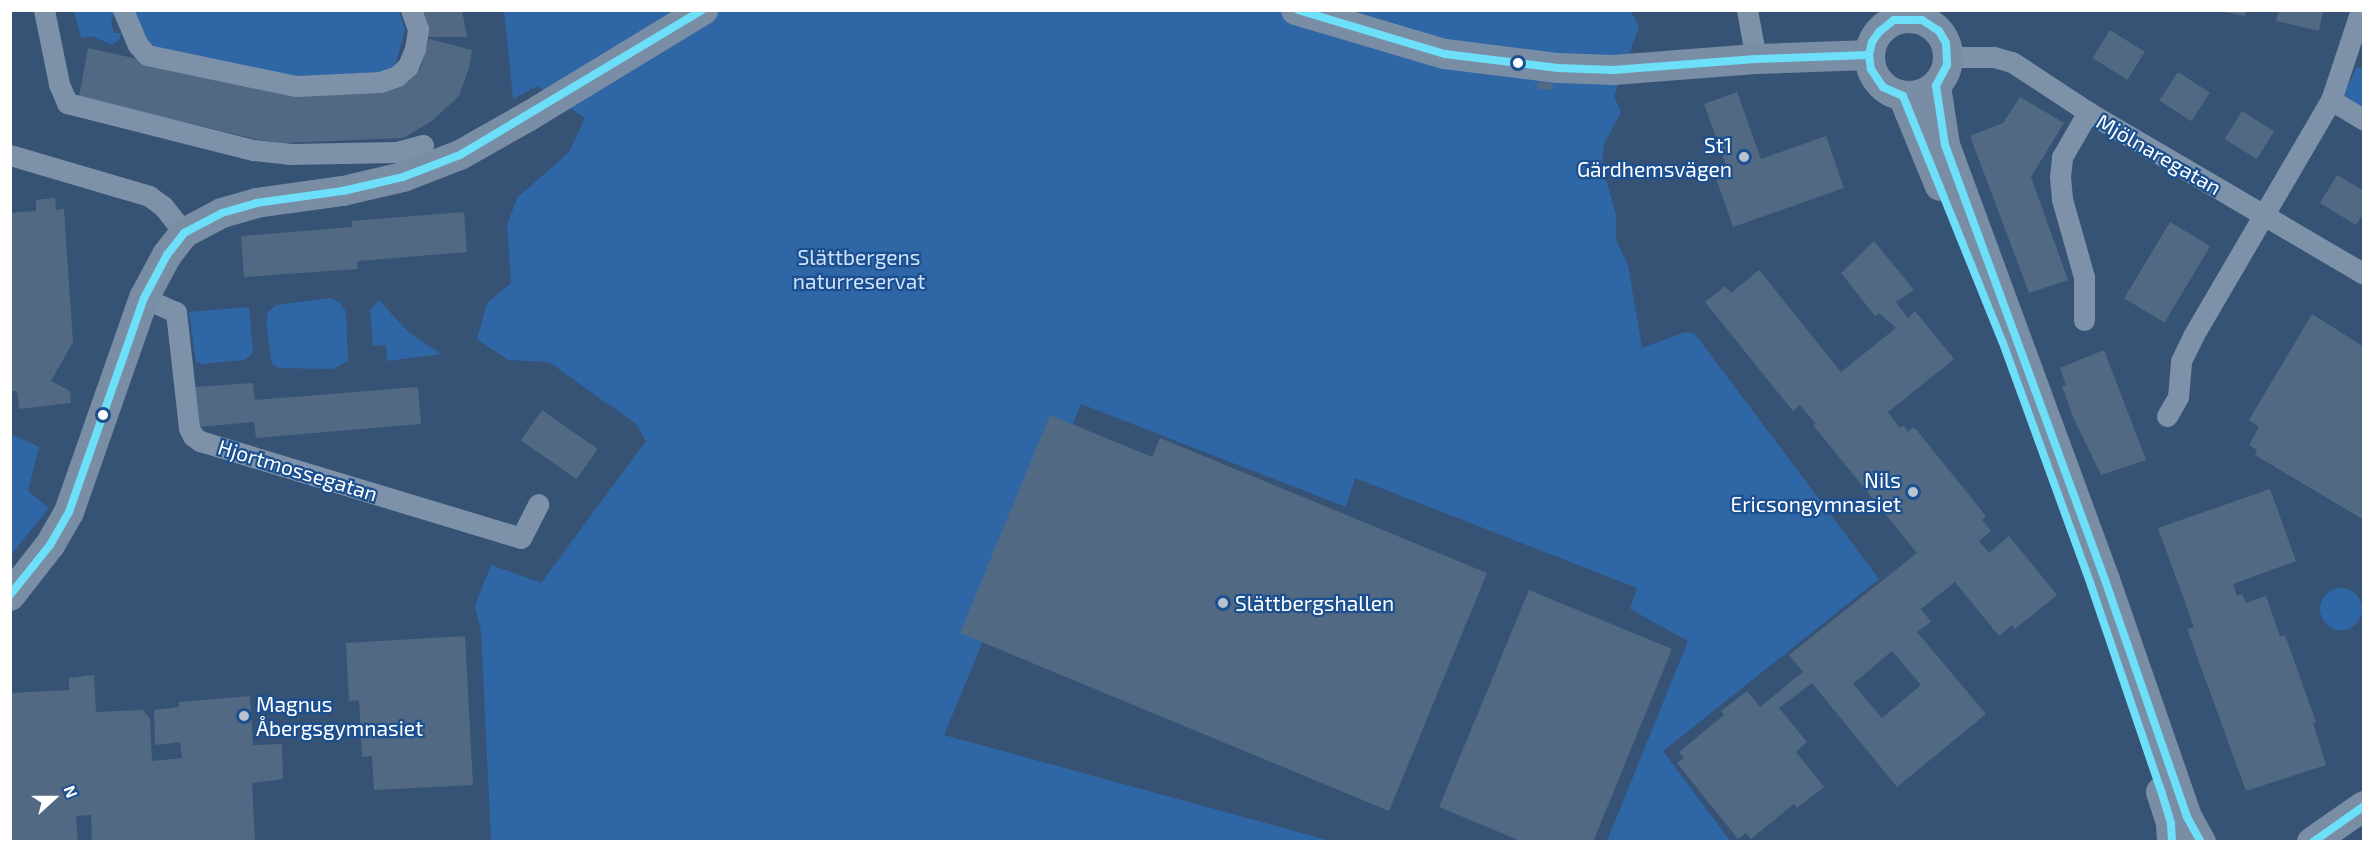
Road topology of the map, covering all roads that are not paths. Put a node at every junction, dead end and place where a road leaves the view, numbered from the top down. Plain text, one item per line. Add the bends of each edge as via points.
1 (44, 10) edge
2 (123, 10) edge
3 (411, 10) edge
4 (703, 10) edge
5 (1296, 10) edge
6 (1748, 10) edge
7 (2361, 10) edge
8 (1888, 17) edge
9 (1926, 17) edge
10 (1869, 55) junction
11 (1948, 57) junction
12 (1756, 59) junction
13 (1936, 86) junction
14 (1903, 96) junction
15 (2331, 100) junction
16 (2088, 112) junction
17 (2364, 120) edge
18 (423, 145) dead end
19 (10, 155) edge
20 (2264, 214) junction
21 (184, 233) junction
22 (2364, 274) edge
23 (144, 298) junction
24 (2084, 320) dead end
25 (2167, 416) dead end
26 (538, 504) dead end
27 (10, 596) edge
28 (2364, 806) edge
29 (2172, 842) edge
30 (2201, 842) edge
31 (2312, 842) edge

1 - 18 street via 59,84 68,104 253,150 289,154 397,152
2 - 3 street via 138,45 147,55 296,86 380,82 397,76 408,66 415,49 418,29
4 - 21 main road via 460,154 403,177 343,191 256,203 222,213
5 - 12 main road via 1445,54 1539,66 1613,70
6 - 12 street
7 - 15 street
8 - 9 main road
8 - 10 main road
9 - 11 main road via 1943,37
10 - 12 main road
10 - 14 main road via 1878,82 1889,92
11 - 13 main road via 1945,73
11 - 16 street, Mjölnaregatan via 1994,57 2012,62
13 - 14 main road via 1921,95
13 - 30 main road via 1945,145 2105,580 2187,817
14 - 29 main road via 2002,341 2091,585 2160,788
15 - 17 street
15 - 20 street
16 - 20 street, Mjölnaregatan
16 - 24 street via 2062,157 2060,177 2062,199 2084,277
19 - 21 street via 149,196 163,206
20 - 22 street, Mjölnaregatan
20 - 25 street via 2193,336 2181,361 2178,397
21 - 23 main road
23 - 26 street, Hjortmossegatan via 176,312 189,428 200,441 521,538
23 - 27 main road via 69,512 50,545
28 - 31 main road

